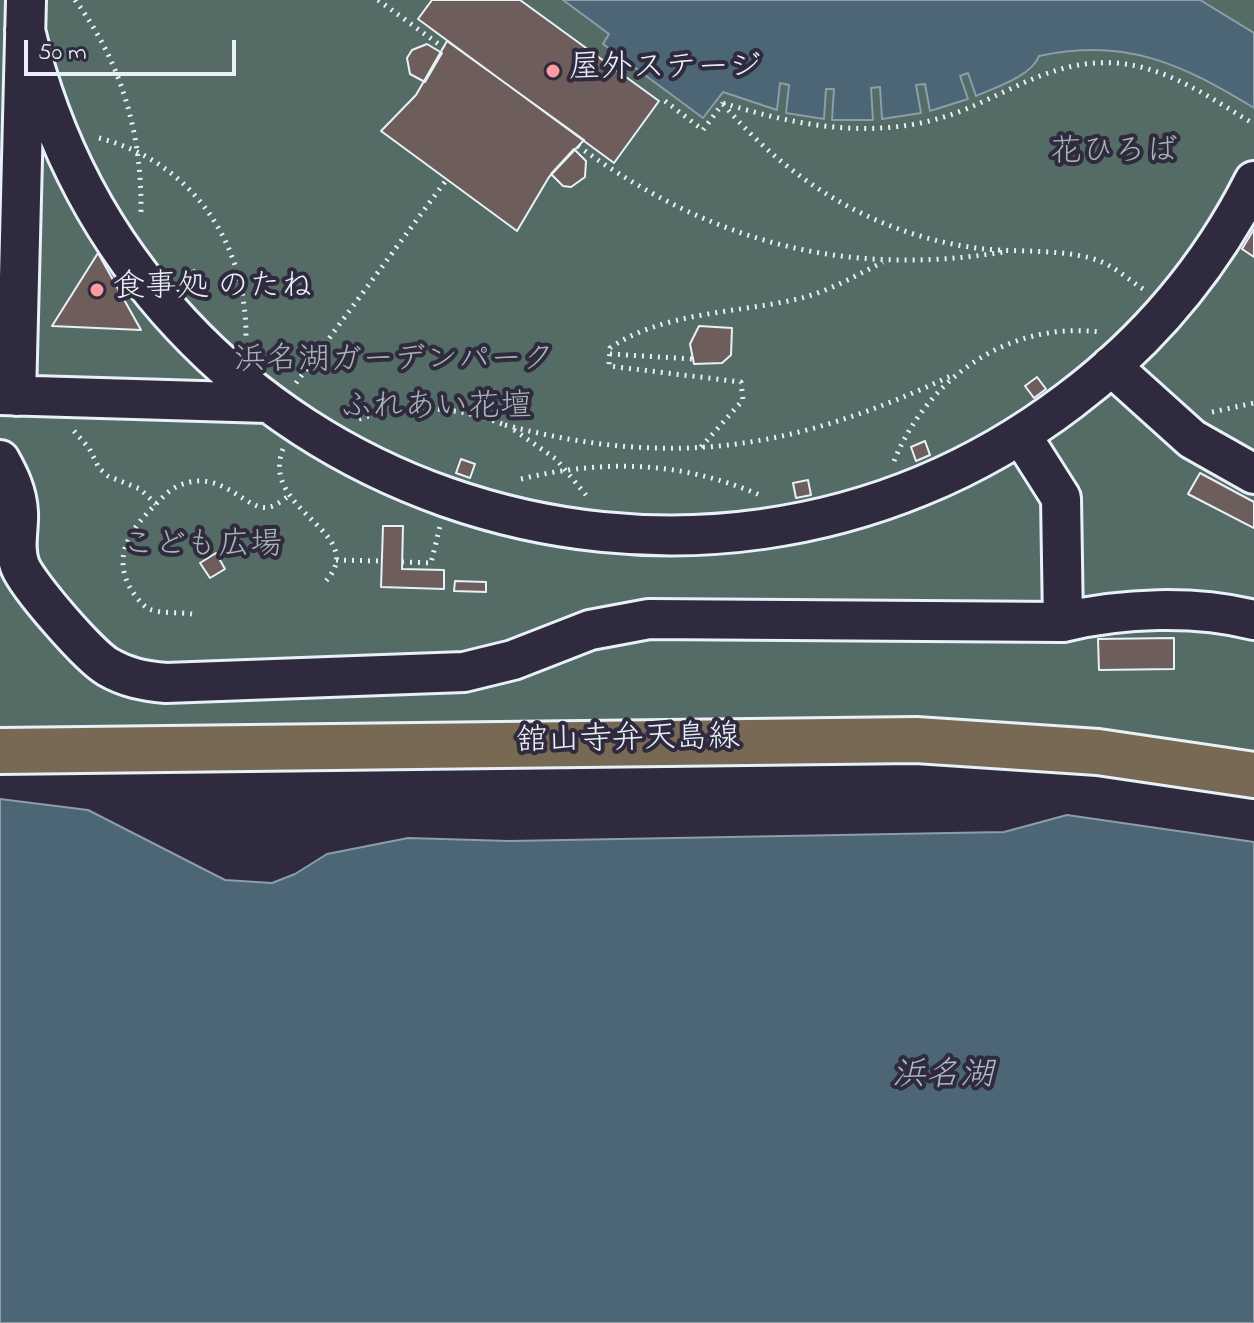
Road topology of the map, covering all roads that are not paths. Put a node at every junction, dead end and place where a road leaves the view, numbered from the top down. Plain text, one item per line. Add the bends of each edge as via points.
1 (26, 15) edge
2 (1254, 181) edge
3 (1125, 354) junction
4 (8, 396) edge
5 (291, 419) junction
6 (1021, 435) junction
7 (0, 460) edge
8 (1254, 474) edge
9 (1254, 620) edge
10 (1063, 622) junction
11 (0, 751) edge
12 (1254, 775) edge

1 - 4 lane
1 - 5 lane via 58,132 88,195 133,265 185,329
2 - 3 lane via 1222,237 1169,308
3 - 6 lane
3 - 8 lane via 1192,439
4 - 5 lane
5 - 6 lane via 368,466 447,499 536,524 606,534 713,536 809,522 886,501
6 - 10 lane via 1061,498
7 - 10 lane via 13,485 15,539 32,588 104,665 133,680 464,672 619,622 649,619
9 - 10 lane via 1134,610
11 - 12 main road, 舘山寺弁天島線 via 916,740 1098,752

